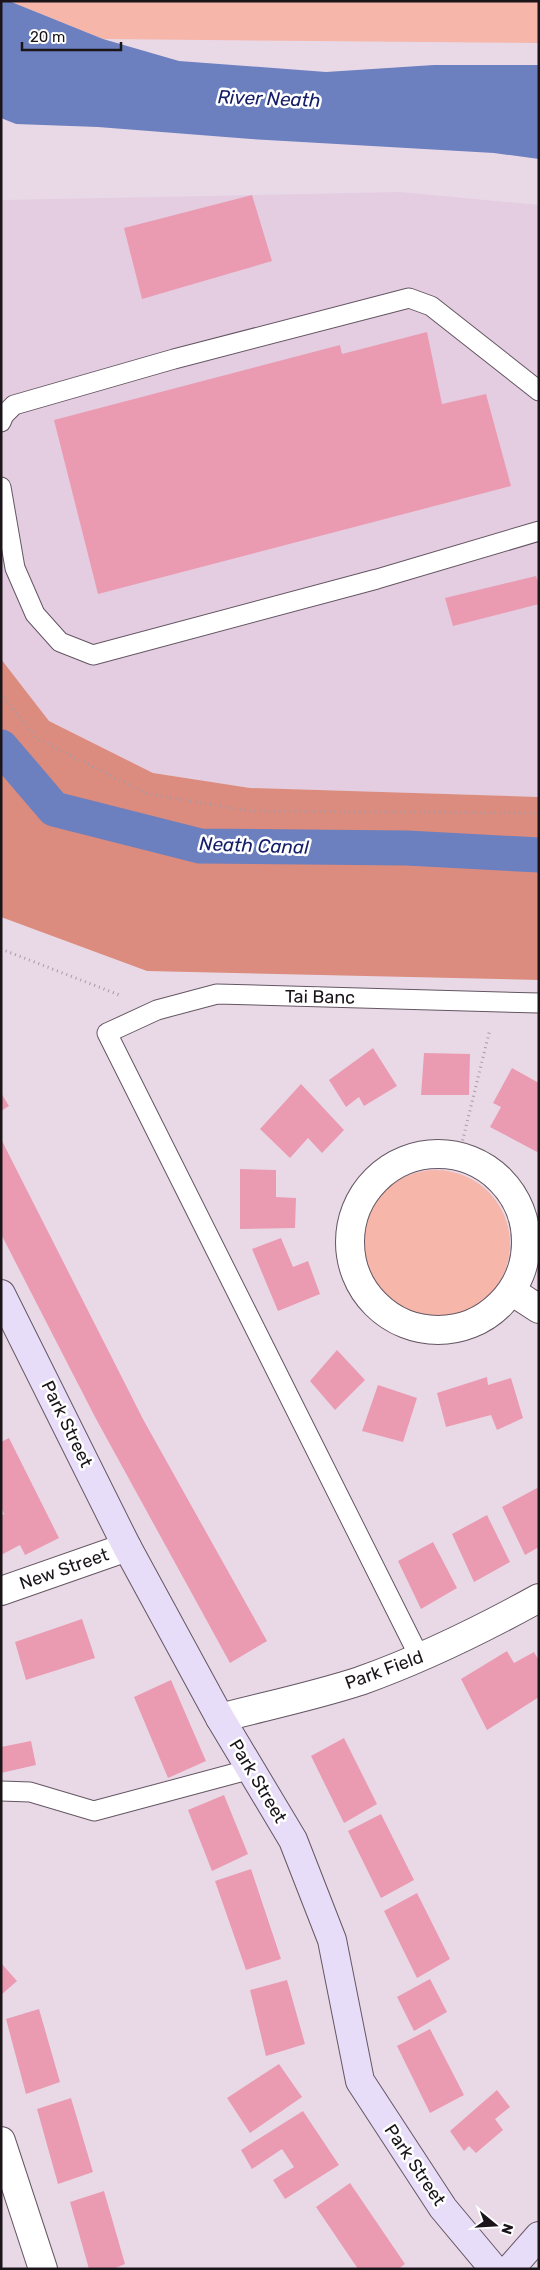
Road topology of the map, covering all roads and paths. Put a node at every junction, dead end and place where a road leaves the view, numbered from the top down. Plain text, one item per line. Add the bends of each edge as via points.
1 (539, 391) edge
2 (1, 422) edge
3 (1, 487) edge
4 (539, 531) edge
5 (1, 693) edge
6 (539, 813) edge
7 (1, 950) edge
8 (539, 1003) edge
9 (157, 1010) junction
10 (486, 1043) dead end
11 (459, 1154) junction
12 (513, 1292) junction
13 (1, 1294) edge
14 (539, 1309) edge
15 (127, 1547) junction
16 (1, 1591) edge
17 (539, 1598) edge
18 (420, 1658) junction
19 (220, 1718) junction
20 (251, 1770) junction
21 (1, 1791) edge
22 (1, 2141) edge
23 (539, 2236) edge
24 (44, 2269) edge
25 (494, 2269) edge
26 (510, 2269) edge

1 - 2 lane via 431,306 409,298 174,359 14,405
3 - 4 lane via 15,568 35,614 60,642 93,655 377,579
5 - 6 path via 36,738 148,794 250,811
7 - 9 path
8 - 9 lane, Tai Banc via 218,994
9 - 18 lane, Tai Banc via 107,1032
10 - 11 path
11 - 12 street via 489,1169 509,1189 524,1221 524,1262
11 - 12 street via 434,1153 402,1161 378,1177 356,1206 350,1243 360,1282 376,1308 418,1329 448,1330 483,1318
12 - 14 street
13 - 15 main road, Park Street
15 - 16 street, New Street
15 - 19 main road, Park Street
17 - 18 street, Park Field
18 - 19 street, Park Field via 358,1681
19 - 20 main road, Park Street
20 - 21 lane via 94,1811 30,1792
20 - 25 main road, Park Street via 293,1840 332,1940 360,2081 443,2208
22 - 24 street
23 - 26 main road

